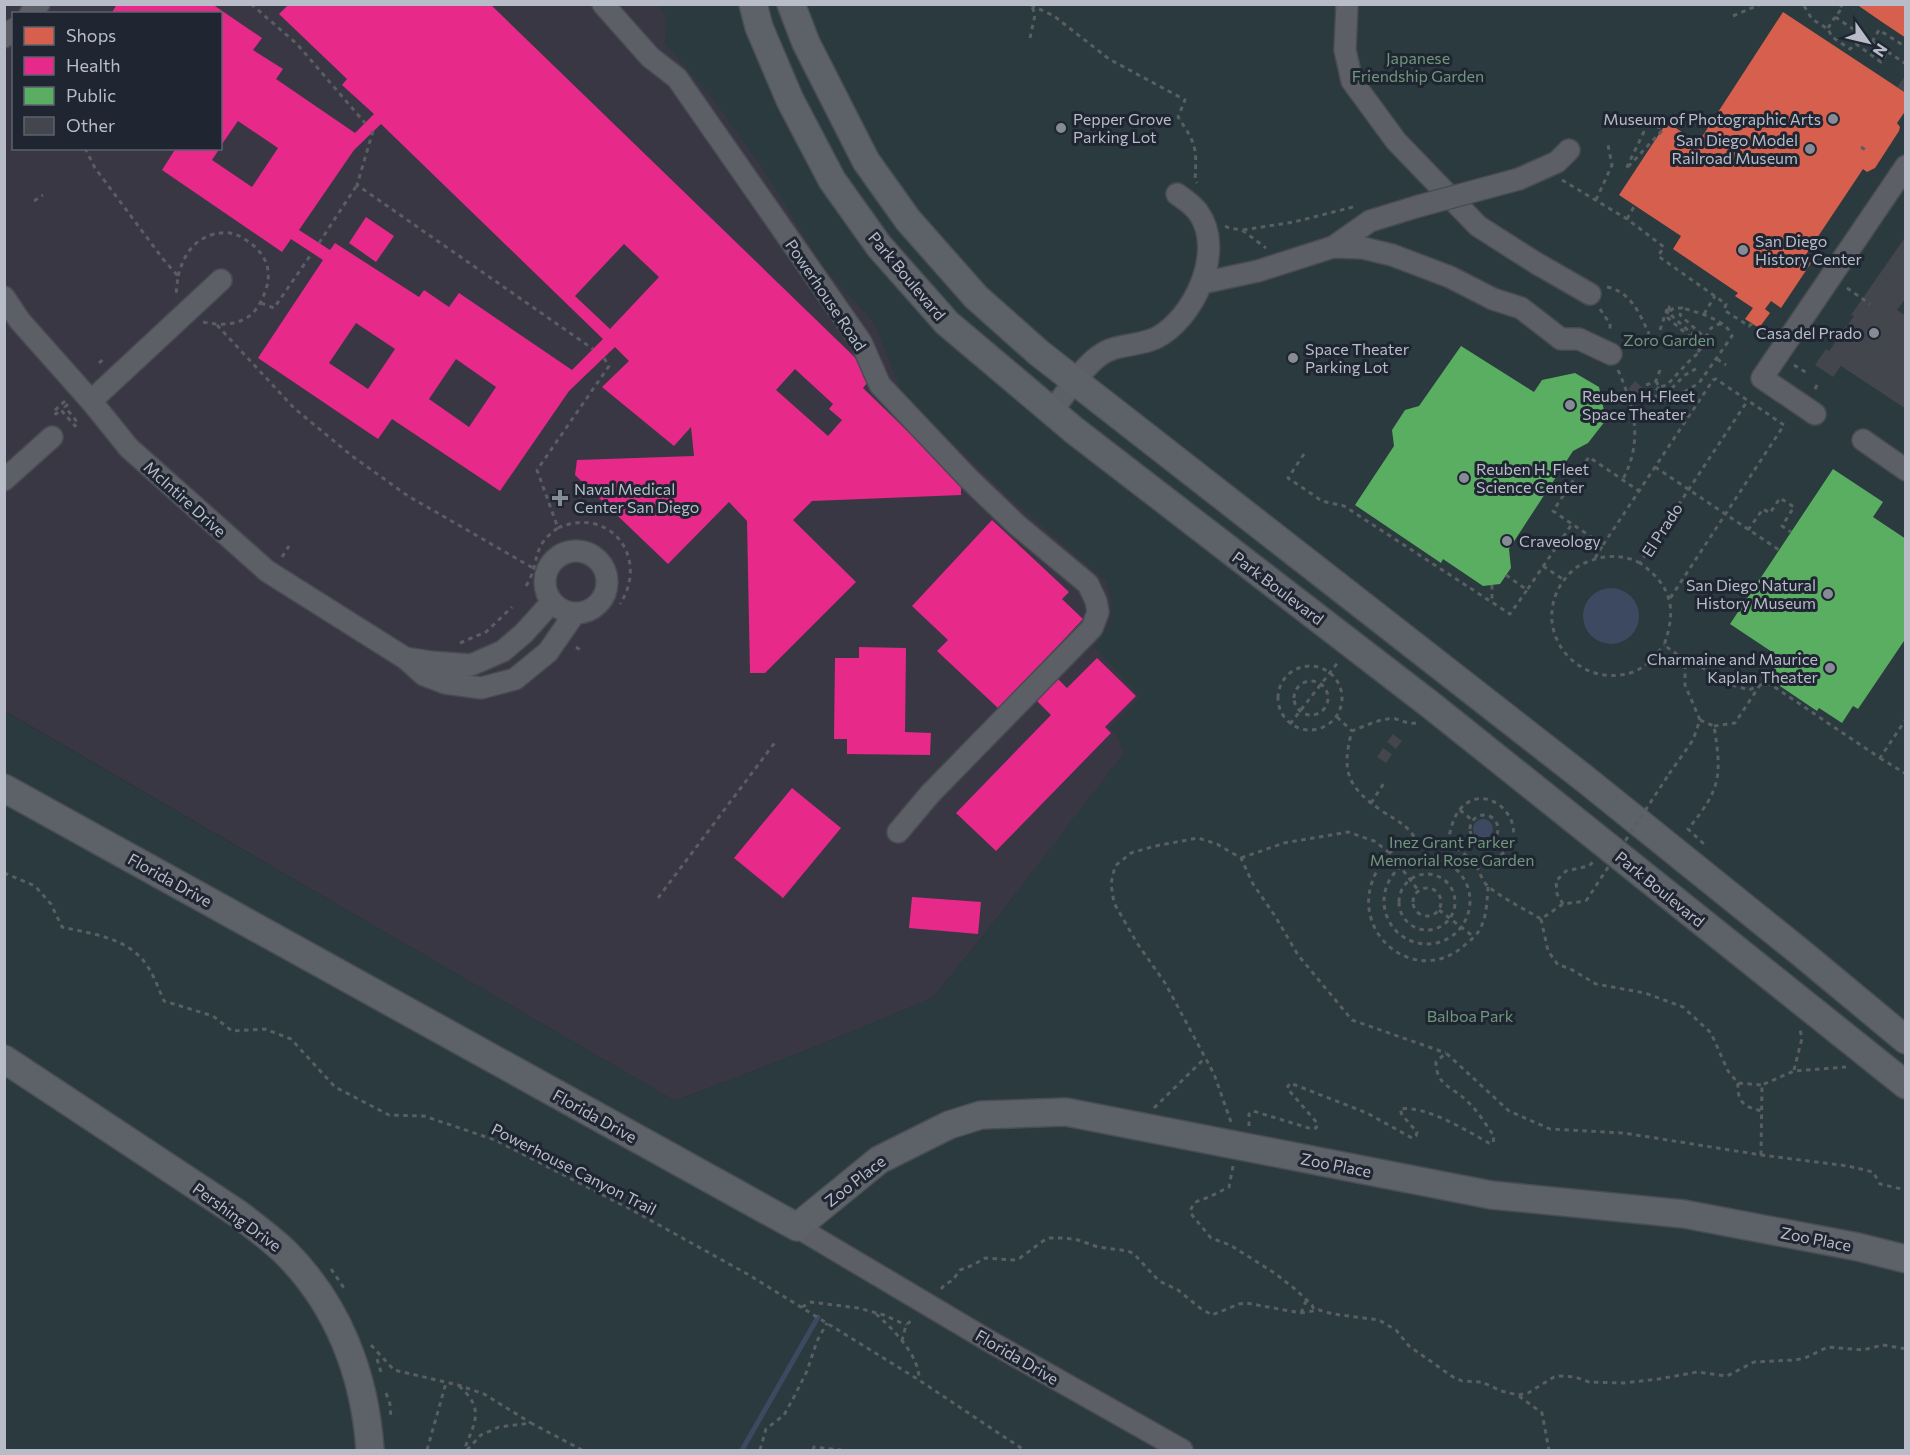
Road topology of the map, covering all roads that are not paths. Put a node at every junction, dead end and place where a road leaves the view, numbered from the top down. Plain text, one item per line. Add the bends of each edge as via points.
1 (603, 4) edge
2 (753, 4) edge
3 (791, 4) edge
4 (1347, 4) edge
5 (1569, 150) dead end
6 (1905, 166) edge
7 (1177, 194) dead end
8 (1333, 248) junction
9 (221, 280) dead end
10 (1202, 283) junction
11 (1590, 294) road end
12 (4, 297) edge
13 (1611, 354) road end
14 (1076, 382) junction
15 (76, 401) junction
16 (1052, 412) junction
17 (1815, 414) dead end
18 (52, 436) dead end
19 (1863, 440) dead end
20 (1905, 470) edge
21 (4, 480) edge
22 (552, 602) junction
23 (575, 613) junction
24 (405, 658) junction
25 (4, 788) edge
26 (898, 832) dead end
27 (1905, 1040) edge
28 (4, 1059) edge
29 (1903, 1077) edge
30 (797, 1227) junction
31 (1905, 1259) edge
32 (370, 1450) edge
33 (1182, 1450) edge

1 - 26 street, Powerhouse Road via 650,57 677,78 861,342 880,384 968,478 1088,584 1096,601 1098,612 1092,628
2 - 16 main road, Park Boulevard via 790,100 832,180 879,246 947,323
3 - 14 main road via 806,43 867,161 908,220 976,297
4 - 11 street via 1345,50 1353,81 1396,141 1478,226
5 - 8 street, bridge via 1557,162 1519,179 1370,221
6 - 17 street via 1762,378
7 - 10 street via 1199,213 1205,231 1208,253
8 - 10 street
8 - 13 street via 1363,248 1450,276 1493,299 1521,308 1562,339 1579,339
9 - 15 street
10 - 14 street via 1191,306 1162,334 1105,352 1092,361
12 - 15 street, McIntire Drive
14 - 16 street
14 - 27 main road via 1585,779
15 - 24 street, McIntire Drive via 267,571
16 - 29 main road, Park Boulevard
18 - 21 street
19 - 20 street
22 - 23 street
22 - 23 street via 545,581 547,571 564,554 585,552 602,564 607,586 597,605
22 - 24 street, McIntire Drive via 503,651 471,665
23 - 24 street, McIntire Drive via 548,652 515,679 481,688 445,683 424,675
25 - 30 main road, Florida Drive
28 - 32 main road, Pershing Drive via 237,1213 297,1265 325,1302 351,1354 364,1399
30 - 31 main road, Zoo Place via 879,1160 949,1125 981,1115 1066,1112 1491,1195 1684,1214
30 - 33 street, Florida Drive via 998,1347

